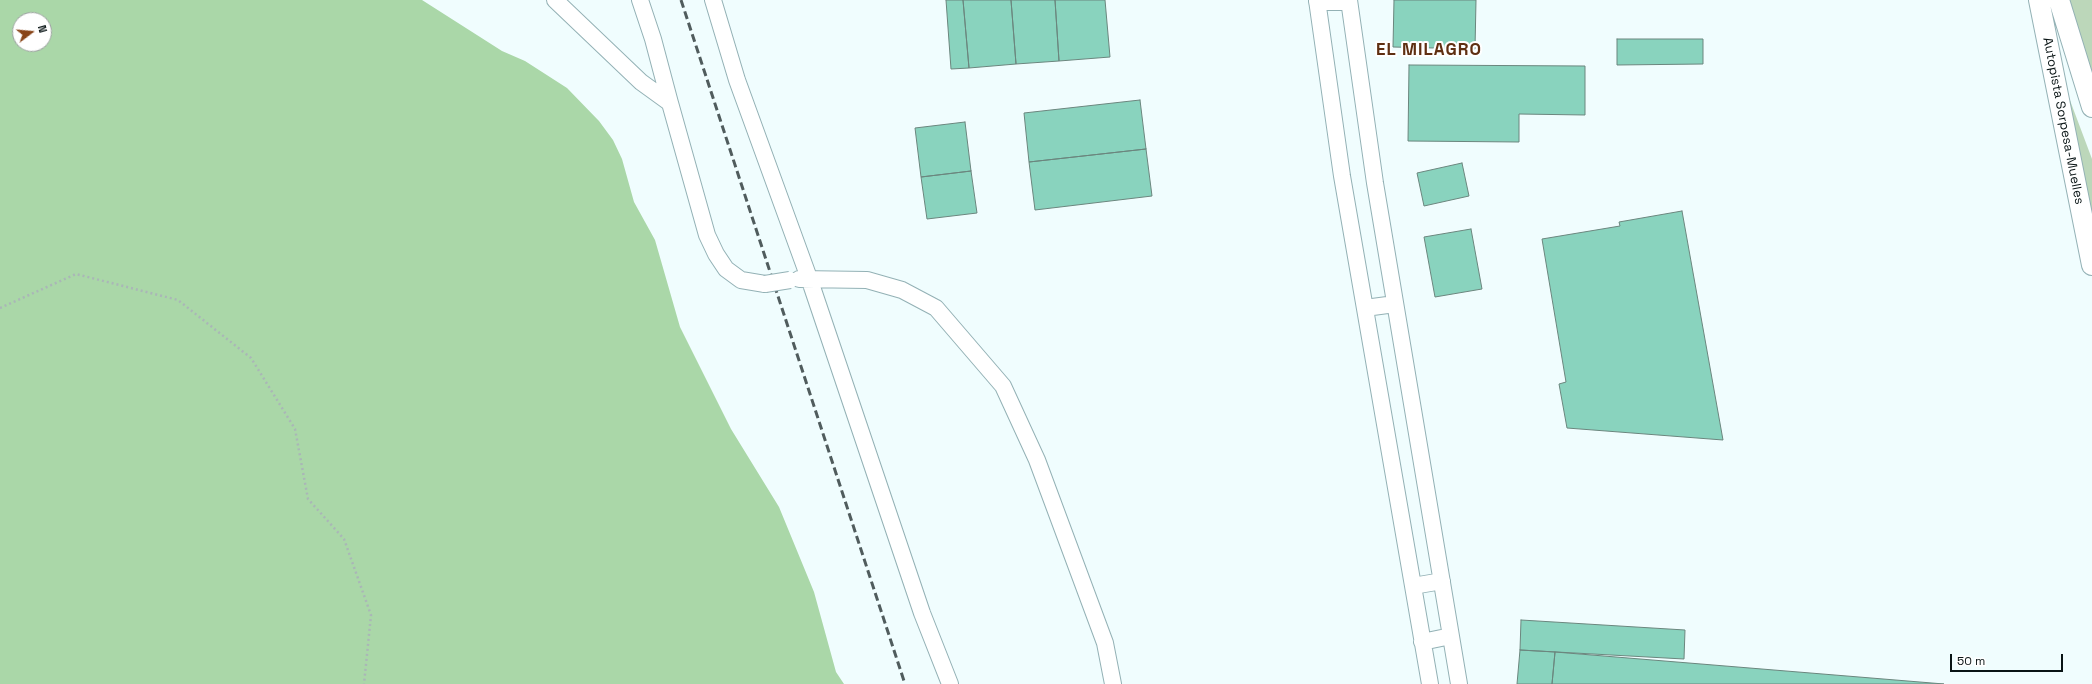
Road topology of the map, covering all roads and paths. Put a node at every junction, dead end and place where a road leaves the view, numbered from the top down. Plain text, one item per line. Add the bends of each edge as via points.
1 (555, 0) edge
2 (640, 0) edge
3 (713, 0) edge
4 (2039, 0) edge
5 (2059, 0) edge
6 (1317, 1) edge
7 (1349, 1) edge
8 (670, 103) junction
9 (2092, 107) edge
10 (2092, 265) edge
11 (809, 278) junction
12 (1395, 304) junction
13 (0, 308) edge
14 (1365, 308) junction
15 (1442, 581) junction
16 (1413, 586) junction
17 (1451, 636) junction
18 (1422, 642) junction
19 (364, 684) edge
20 (950, 684) edge
21 (1113, 684) edge
22 (1430, 684) edge
23 (1459, 684) edge

1 - 8 street via 641,82
2 - 8 street
3 - 11 street via 736,80
4 - 10 main road, Autopista Sorpesa-Muelles
5 - 9 main road
6 - 7 street
6 - 14 street via 1342,176
7 - 12 street
8 - 11 street, bridge via 707,235 726,269 741,280 765,284
11 - 20 street via 922,613
11 - 21 street via 867,280 902,290 936,308 1003,386 1036,460 1105,643
12 - 14 street
12 - 15 street
13 - 19 path via 76,274 178,300 251,358 295,429 308,499 344,539 371,615
14 - 16 street
15 - 16 street
15 - 17 street
16 - 18 street
17 - 18 street
17 - 23 street
18 - 22 street

